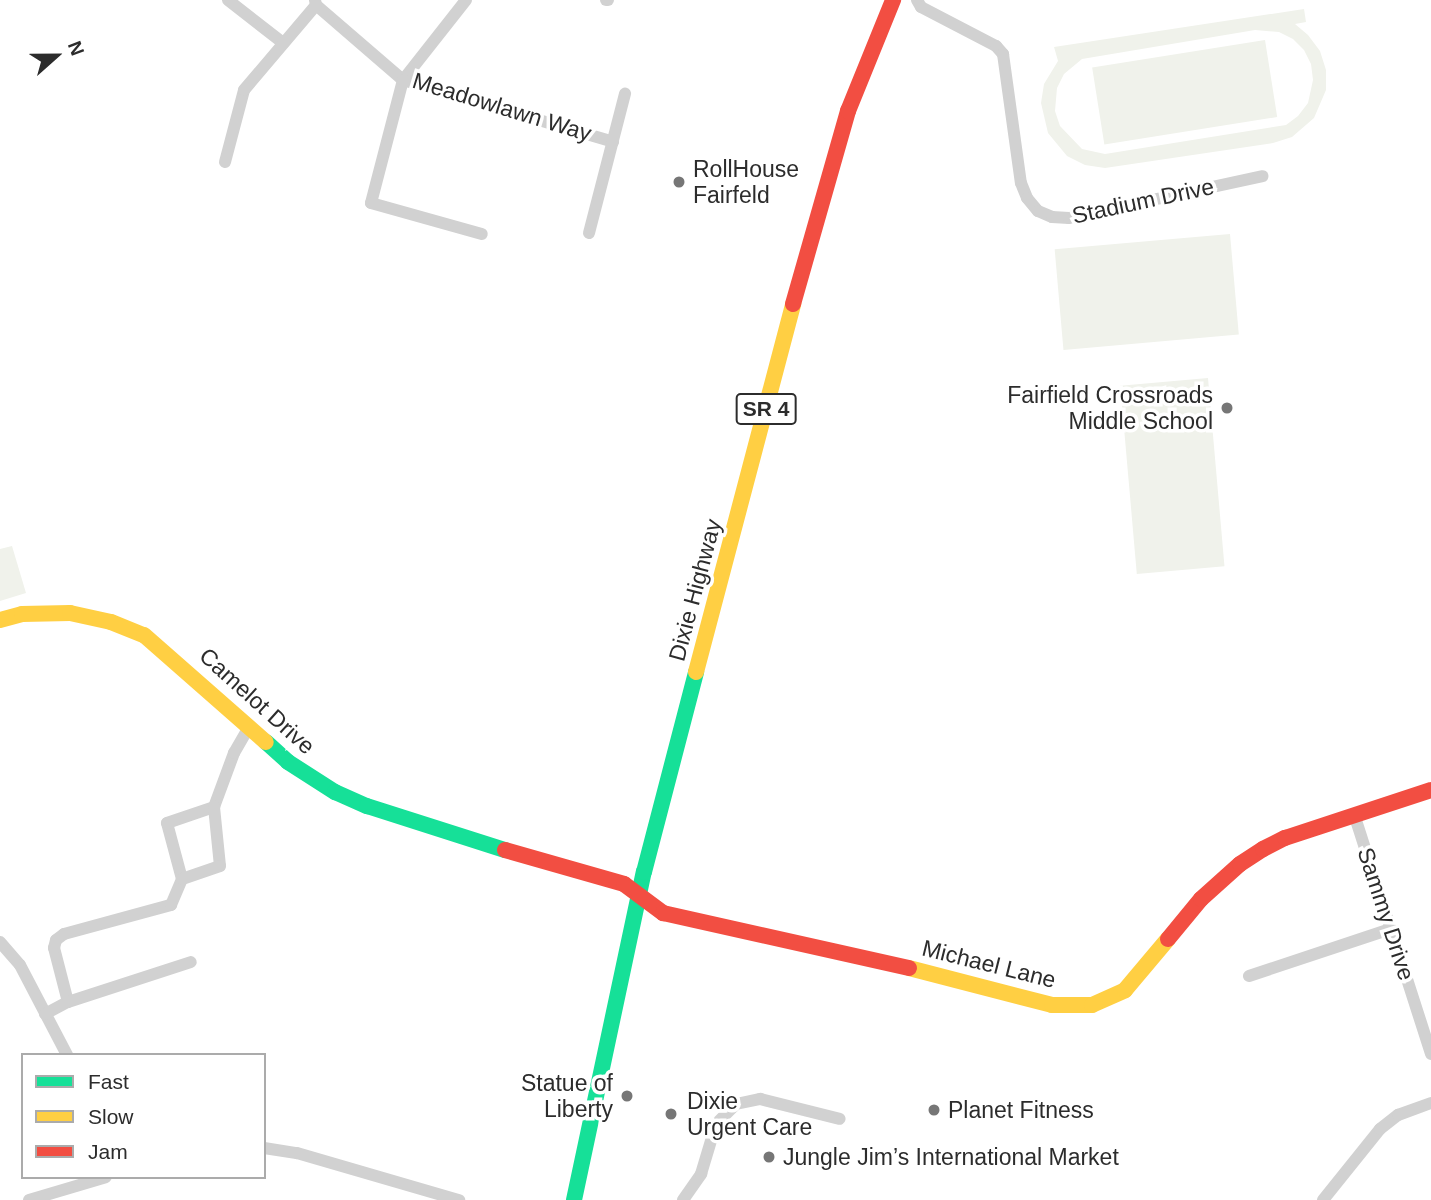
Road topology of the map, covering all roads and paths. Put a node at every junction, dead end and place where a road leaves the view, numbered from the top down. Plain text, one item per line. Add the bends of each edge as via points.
1 (228, 0) edge
2 (466, 0) edge
3 (893, 0) edge
4 (916, 0) edge
5 (316, 3) edge
6 (283, 43) junction
7 (403, 80) junction
8 (625, 94) dead end
9 (613, 142) junction
10 (225, 162) dead end
11 (1263, 176) dead end
12 (589, 233) dead end
13 (482, 234) dead end
14 (0, 620) edge
15 (248, 729) junction
16 (1431, 790) edge
17 (214, 807) junction
18 (1354, 814) junction
19 (182, 880) junction
20 (640, 898) junction
21 (1390, 929) junction
22 (0, 942) edge
23 (191, 962) dead end
24 (1249, 976) dead end
25 (68, 1002) junction
26 (45, 1014) junction
27 (51, 1027) junction
28 (58, 1053) edge
29 (66, 1053) edge
30 (1431, 1054) edge
31 (1431, 1103) edge
32 (840, 1119) dead end
33 (266, 1148) edge
34 (95, 1179) edge
35 (1327, 1198) edge
36 (29, 1200) edge
37 (459, 1200) edge
38 (574, 1200) edge
39 (683, 1200) edge

1 - 6 street
2 - 7 street, Meadowlawn Way
3 - 20 street, Dixie Highway / SR 4 via 848,111 808,248
4 - 11 street, Stadium Drive via 1003,54 1021,183 1038,211 1069,218
5 - 6 street
5 - 7 street
6 - 10 street via 244,90
7 - 9 street, Meadowlawn Way
7 - 13 street via 371,203
8 - 9 street
9 - 12 street
14 - 15 street, Camelot Drive via 69,612 144,635
15 - 17 street
15 - 20 street, Camelot Drive via 288,762 344,796 467,839 624,884
16 - 18 street, Michael Lane
17 - 19 street via 220,866
17 - 19 street via 167,823
18 - 20 street, Michael Lane via 1285,838 1240,864 1201,899 1125,990 1093,1006 1052,1005 880,960 663,913
18 - 21 street, Sammy Drive
19 - 25 street via 170,905 56,940
20 - 38 street, Dixie Highway / SR 4
21 - 24 street
21 - 30 street, Sammy Drive
22 - 26 street via 20,965
23 - 25 street
25 - 26 street
26 - 27 street
27 - 28 street
27 - 29 street
31 - 35 street via 1398,1115 1380,1129
32 - 39 street via 760,1099 736,1104 716,1124 701,1174
33 - 37 street
34 - 36 street

